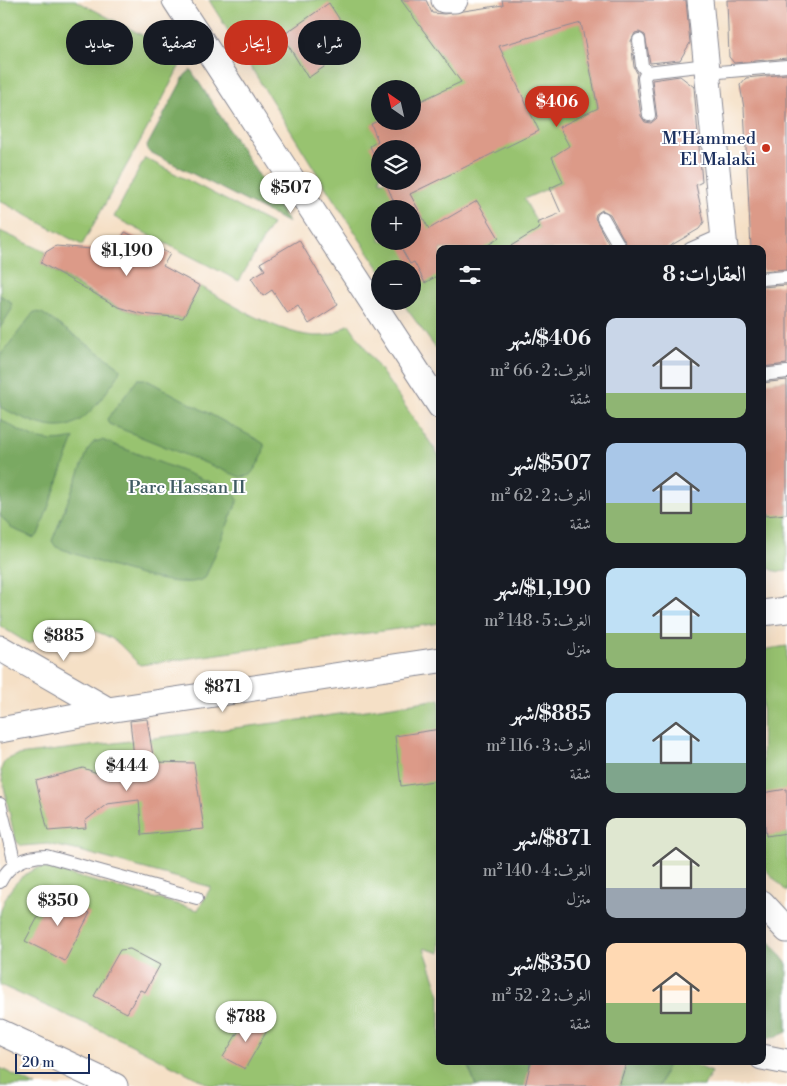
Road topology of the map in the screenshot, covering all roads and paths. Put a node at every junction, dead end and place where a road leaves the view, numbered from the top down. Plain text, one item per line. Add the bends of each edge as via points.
1 (175, 0) edge
2 (444, 0) edge
3 (455, 0) edge
4 (700, 0) edge
5 (639, 40) dead end
6 (787, 66) edge
7 (708, 69) junction
8 (647, 72) junction
9 (649, 115) dead end
10 (603, 218) dead end
11 (725, 241) edge
12 (619, 245) edge
13 (708, 245) edge
14 (787, 277) edge
15 (766, 279) edge
16 (787, 372) edge
17 (766, 374) edge
18 (436, 400) edge
19 (787, 610) edge
20 (766, 613) edge
21 (0, 648) edge
22 (436, 661) edge
23 (108, 710) junction
24 (0, 730) edge
25 (0, 804) edge
26 (15, 864) junction
27 (0, 882) edge
28 (196, 898) dead end
29 (766, 907) edge
30 (787, 930) edge
31 (0, 1032) edge
32 (766, 1058) edge
33 (787, 1062) edge
34 (115, 1086) edge

1 - 18 street
2 - 3 street
4 - 7 street
5 - 8 lane via 642,66
6 - 7 lane
7 - 8 lane
7 - 11 street
8 - 9 lane via 644,78
10 - 12 lane
11 - 13 lane
14 - 15 lane
16 - 17 lane
19 - 20 street
21 - 23 street
22 - 23 street
23 - 24 street
25 - 26 lane
26 - 27 lane
26 - 28 lane via 32,856 46,856
29 - 30 street
31 - 34 street
32 - 33 street

